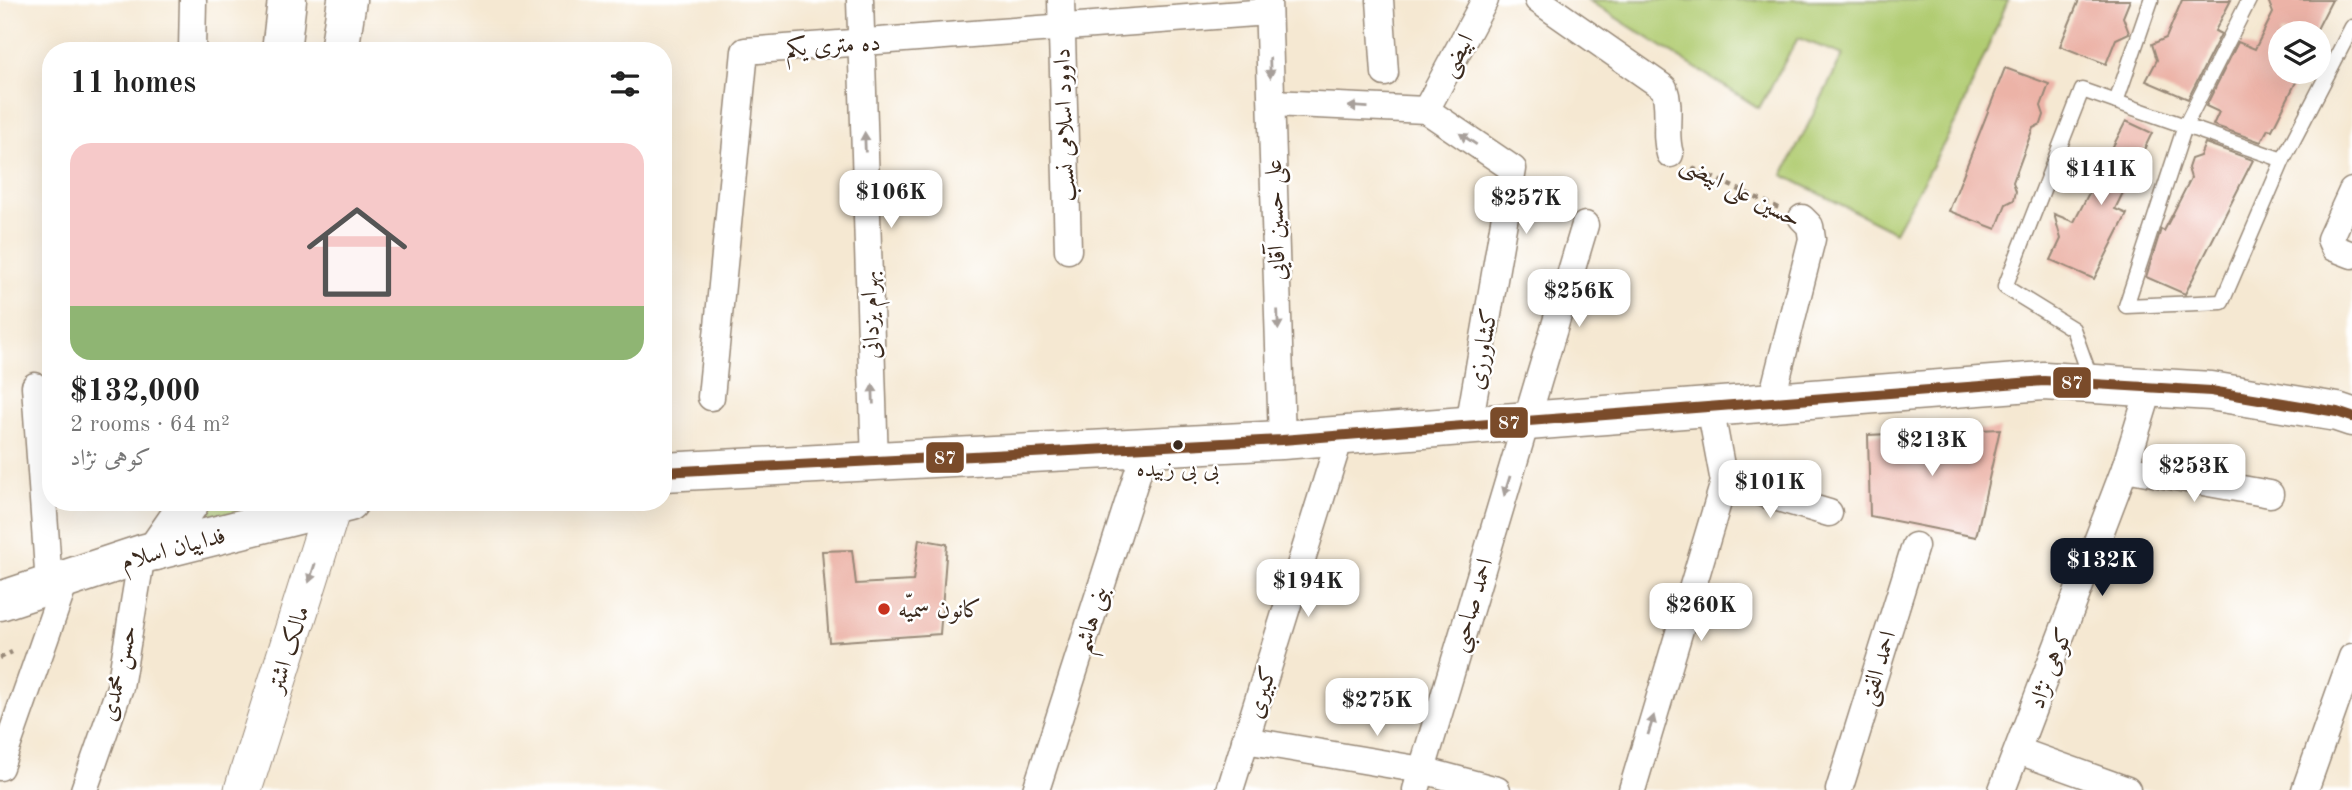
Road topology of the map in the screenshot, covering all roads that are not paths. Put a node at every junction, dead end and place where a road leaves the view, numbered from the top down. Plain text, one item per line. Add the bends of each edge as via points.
1 (193, 0) edge
2 (287, 0) edge
3 (347, 0) edge
4 (860, 0) edge
5 (1061, 0) edge
6 (1380, 0) edge
7 (1485, 0) edge
8 (1538, 0) edge
9 (2151, 0) edge
10 (2249, 0) edge
11 (1268, 6) edge
12 (2352, 27) edge
13 (1062, 28) junction
14 (192, 42) edge
15 (282, 42) edge
16 (340, 42) edge
17 (862, 43) junction
18 (1385, 73) dead end
19 (2116, 102) junction
20 (1272, 103) junction
21 (1426, 110) junction
22 (2185, 126) junction
23 (1670, 154) road end
24 (2283, 160) junction
25 (2352, 191) edge
26 (1802, 219) road end
27 (1586, 225) dead end
28 (1068, 250) dead end
29 (2352, 255) edge
30 (2092, 384) junction
31 (35, 386) dead end
32 (2150, 387) junction
33 (711, 397) dead end
34 (1770, 402) junction
35 (1710, 407) junction
36 (2351, 415) edge
37 (1527, 420) junction
38 (1469, 425) junction
39 (1341, 434) junction
40 (1282, 440) junction
41 (42, 446) edge
42 (1146, 447) junction
43 (875, 462) junction
44 (2125, 468) junction
45 (672, 472) edge
46 (1724, 482) junction
47 (2270, 494) dead end
48 (50, 511) edge
49 (183, 511) edge
50 (317, 511) edge
51 (339, 511) edge
52 (1829, 513) dead end
53 (1915, 546) dead end
54 (149, 553) junction
55 (58, 582) junction
56 (0, 601) edge
57 (2352, 657) edge
58 (1245, 740) junction
59 (2018, 751) junction
60 (0, 766) edge
61 (1419, 780) edge
62 (84, 790) edge
63 (243, 790) edge
64 (1036, 790) edge
65 (1230, 790) edge
66 (1497, 790) edge
67 (1632, 790) edge
68 (1839, 790) edge
69 (2002, 790) edge
70 (2127, 790) edge
71 (2305, 790) edge

1 - 14 street
2 - 15 main road
3 - 16 main road
4 - 17 street, بهرام یزدانی
5 - 13 street, داوود اسلامی نسب
6 - 18 street
7 - 21 street, ابیضی
8 - 23 street, حسین علی ابیضی via 1664,88
9 - 19 lane
10 - 22 lane
11 - 13 street, ده متری یکم
11 -> 20 street, علی حسین آقایی
12 - 24 lane
13 - 17 street, ده متری یکم
13 - 28 street, داوود اسلامی نسب
17 - 33 street, ده متری یکم via 745,51
43 -> 17 street, بهرام یزدانی
19 - 22 lane
19 - 30 lane via 2082,90 2005,287 2073,330
21 -> 20 street
20 -> 40 street, علی حسین آقایی
38 -> 21 street, کشاورزی via 1513,169
22 - 24 lane
22 - 24 lane via 2126,306 2222,302
25 - 29 street via 2330,239 2334,248
26 - 34 street, حسین علی ابیضی via 1810,226 1812,239
27 - 37 street, احمد صاحبی
30 - 32 main road
30 - 34 main road via 2044,381
31 - 41 street
32 - 36 main road via 2211,391
32 - 44 street, کوهی نژاد
34 - 35 main road
35 - 37 main road
35 - 46 street
37 - 38 main road
37 -> 61 street, احمد صاحبی
38 - 39 main road
39 - 40 main road
39 - 58 street, کبیری
40 - 42 main road
42 - 43 main road
42 - 64 street, بنی هاشم
43 - 45 main road
44 - 47 street
44 - 59 street, کوهی نژاد
46 - 52 street
67 -> 46 street
48 - 55 street
49 - 54 main road
50 - 54 main road, فداییان اسلام
51 -> 63 main road, مالک اشتر
53 - 68 street, احمد الفتی
54 - 55 main road, فداییان اسلام
54 - 62 street, حسن محمدی via 120,687
55 - 56 main road, فداییان اسلام
55 - 60 street
57 - 71 street
58 - 61 street
58 - 65 street, کبیری
59 - 69 street, کوهی نژاد
59 - 70 street
61 - 66 street

